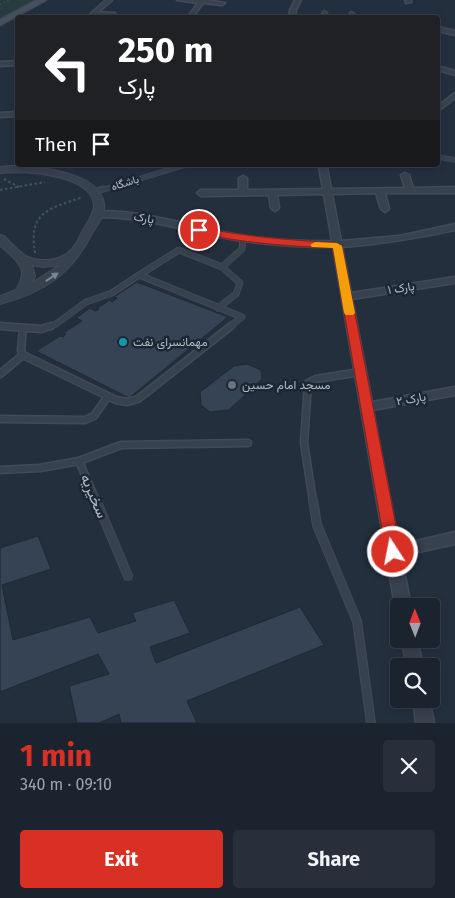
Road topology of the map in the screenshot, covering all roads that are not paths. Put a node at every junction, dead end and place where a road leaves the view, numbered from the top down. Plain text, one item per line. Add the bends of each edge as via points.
1 (109, 0) edge
2 (180, 0) edge
3 (298, 0) edge
4 (202, 1) edge
5 (45, 2) edge
6 (222, 3) dead end
7 (17, 15) edge
8 (27, 15) edge
9 (90, 15) edge
10 (115, 15) dead end
11 (191, 15) edge
12 (292, 15) edge
13 (15, 16) edge
14 (15, 22) edge
15 (0, 23) edge
16 (440, 29) edge
17 (0, 31) edge
18 (454, 31) edge
19 (444, 38) dead end
20 (15, 63) edge
21 (0, 64) edge
22 (448, 65) dead end
23 (440, 68) edge
24 (440, 68) edge
25 (455, 73) edge
26 (455, 95) edge
27 (440, 107) edge
28 (15, 114) edge
29 (0, 115) edge
30 (440, 157) edge
31 (455, 160) edge
32 (35, 167) edge
33 (178, 167) edge
34 (323, 168) dead end
35 (0, 170) edge
36 (405, 175) dead end
37 (243, 178) dead end
38 (455, 190) edge
39 (380, 191) junction
40 (410, 191) junction
41 (94, 192) junction
42 (327, 192) junction
43 (201, 193) dead end
44 (243, 193) junction
45 (273, 193) junction
46 (275, 208) dead end
47 (385, 209) dead end
48 (98, 214) junction
49 (455, 227) edge
50 (0, 238) edge
51 (243, 238) junction
52 (337, 246) junction
53 (76, 252) junction
54 (21, 258) junction
55 (222, 267) junction
56 (139, 275) junction
57 (455, 280) edge
58 (20, 292) junction
59 (346, 297) junction
60 (0, 300) edge
61 (218, 308) junction
62 (0, 326) edge
63 (23, 328) junction
64 (23, 356) junction
65 (360, 372) junction
66 (0, 374) edge
67 (455, 391) edge
68 (108, 396) junction
69 (367, 407) junction
70 (0, 419) edge
71 (248, 443) dead end
72 (79, 461) junction
73 (0, 470) edge
74 (455, 538) edge
75 (393, 552) junction
76 (128, 576) dead end
77 (402, 598) edge
78 (422, 708) edge
79 (371, 723) edge
80 (425, 723) edge

1 - 9 street
2 - 4 street
3 - 12 street
4 - 6 street
4 - 11 street
5 - 7 main road
5 - 8 main road
9 - 10 street
13 - 15 main road
14 - 17 main road
16 - 18 street
18 - 19 street
20 - 21 street
22 - 23 street
24 - 25 street
26 - 27 street
28 - 29 street
30 - 31 lane
32 - 35 street
32 - 41 street via 66,177
33 - 41 lane, باشگاه
34 - 42 street
36 - 40 street
37 - 44 street
38 - 40 street
39 - 40 street
39 - 42 street
39 - 47 street
41 - 48 street via 99,203
42 - 45 street
42 - 52 street
43 - 44 street
44 - 45 street
45 - 46 street
48 - 51 street, پارک via 146,217
48 - 53 street
49 - 52 street, پارک via 428,234
50 - 54 street
51 - 52 street, پارک
51 - 55 lane via 242,249
52 - 59 street
53 - 54 street via 56,262
58 -> 53 street via 46,281 66,267
54 - 58 street via 29,268 29,274
55 - 56 lane via 179,250
55 - 61 lane via 240,283 236,294
56 - 61 lane
56 - 63 lane via 112,293 86,302 56,324 41,329
57 - 59 street, پارک ۱
58 - 60 street
59 - 65 street
61 - 68 lane via 242,318 138,399 127,402
62 - 63 lane
63 - 64 lane
64 - 66 lane
64 - 68 lane
65 - 69 street
65 - 79 lane via 308,383 304,443 317,525 357,620
67 - 69 street, پارک ۲
68 - 70 lane via 94,416 85,420
69 - 75 street
71 - 72 lane via 121,445
72 - 73 lane, سخیریه via 40,468
72 - 76 lane, سخیریه
74 - 75 street
75 - 77 street
78 - 80 street

